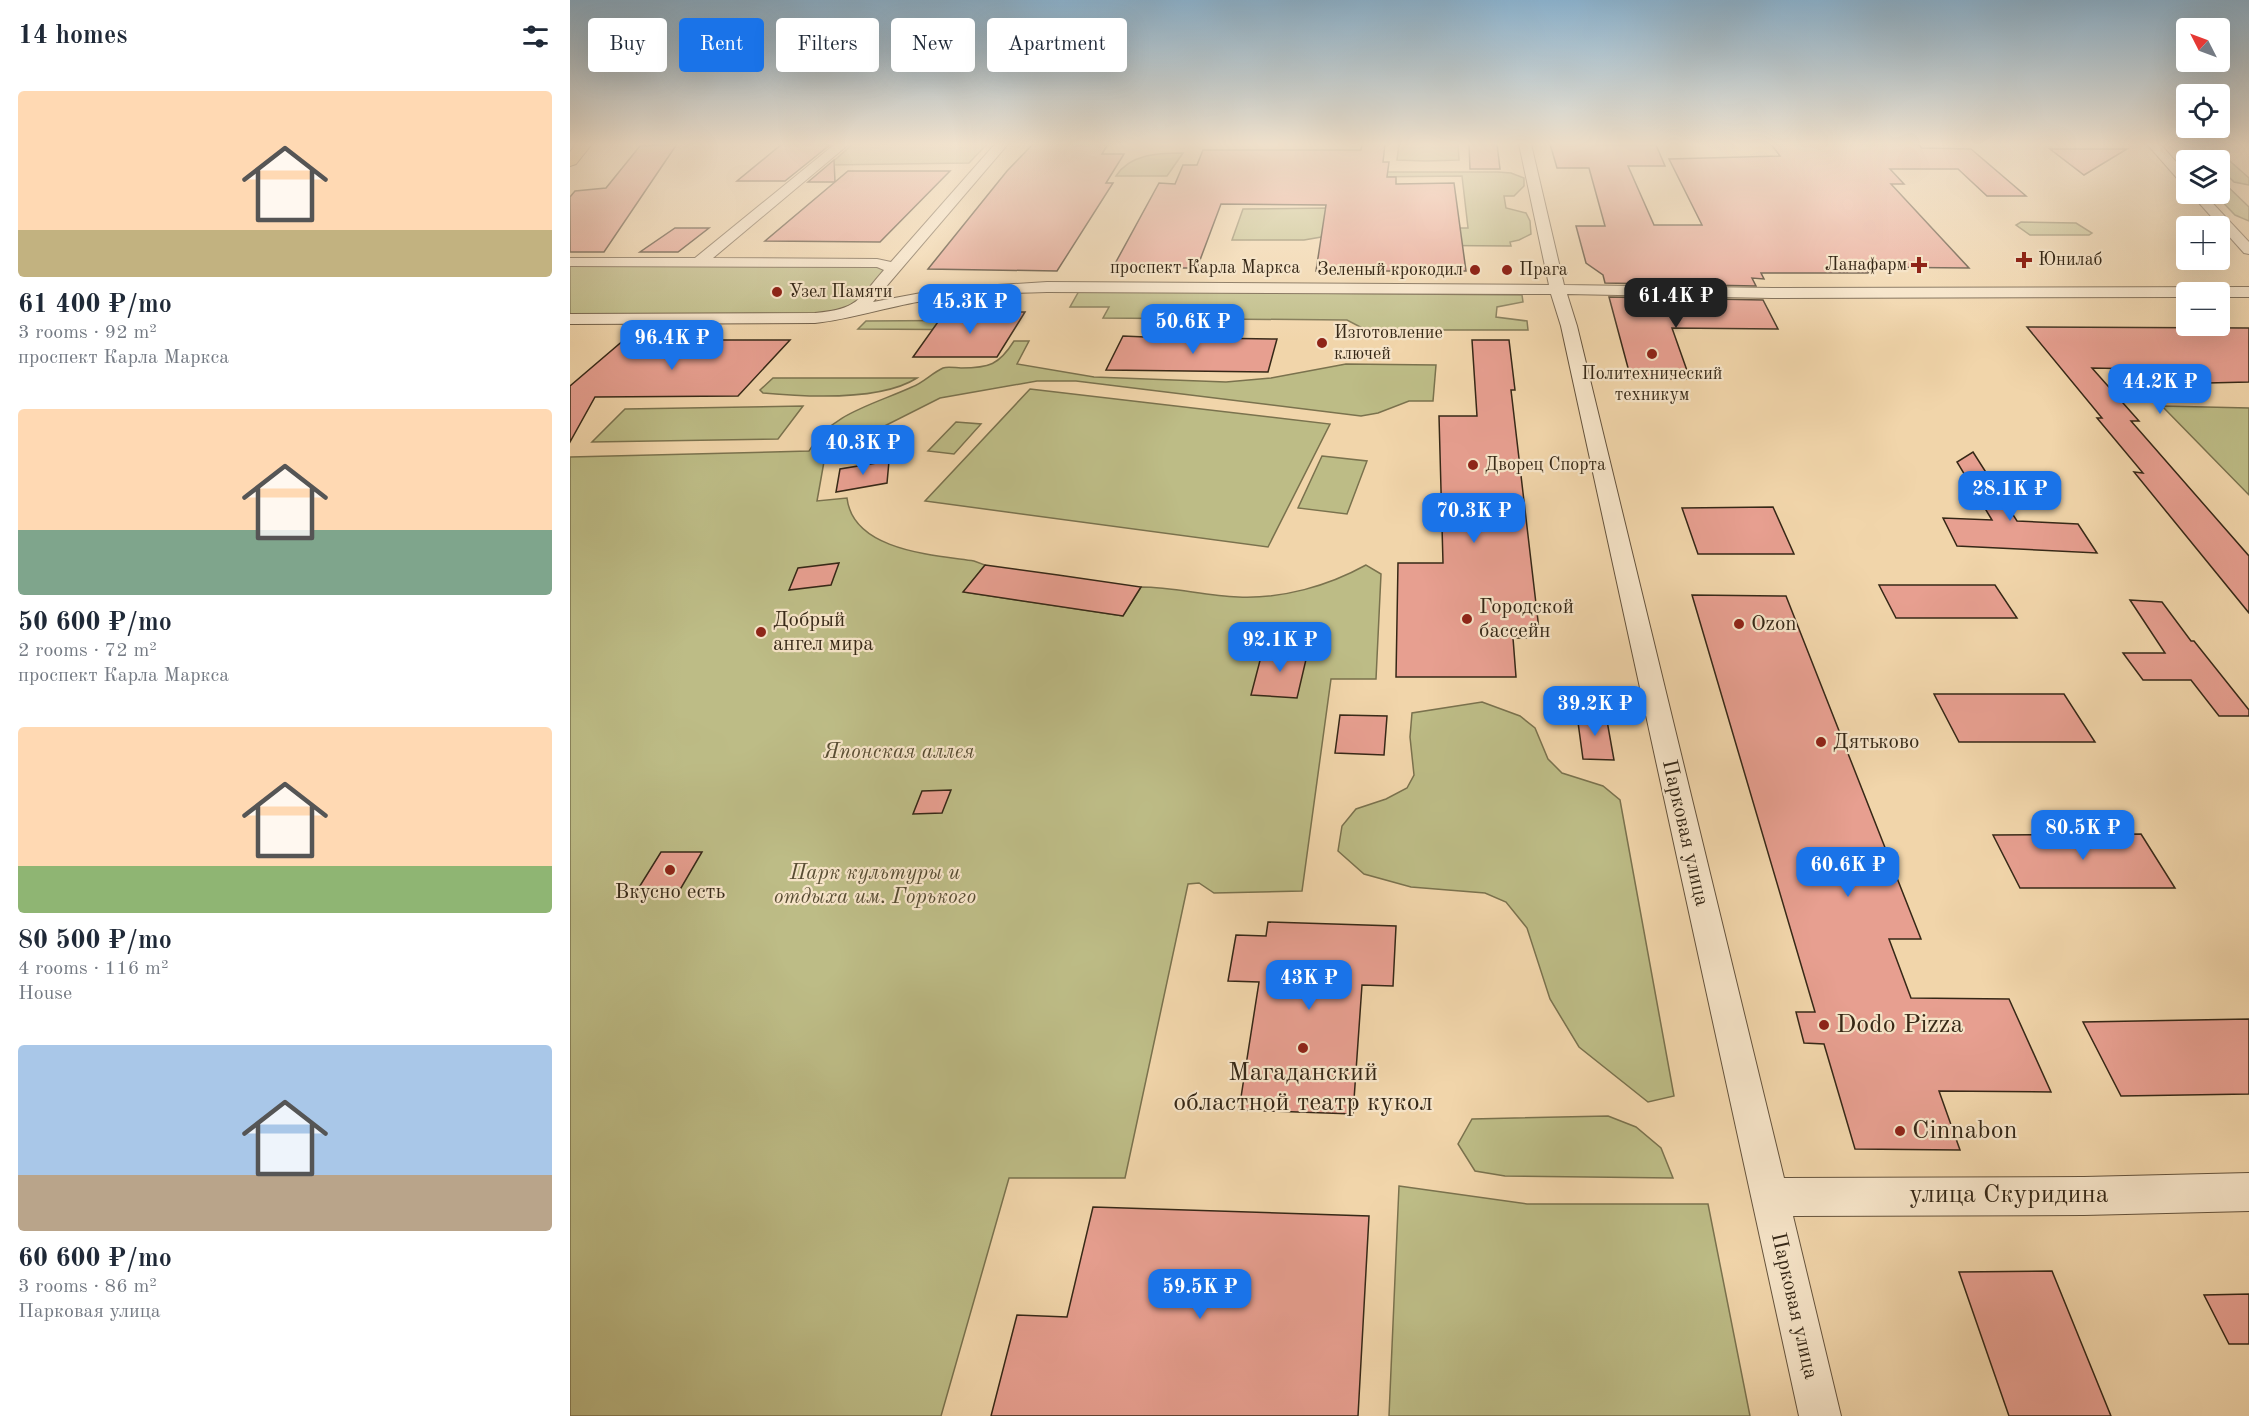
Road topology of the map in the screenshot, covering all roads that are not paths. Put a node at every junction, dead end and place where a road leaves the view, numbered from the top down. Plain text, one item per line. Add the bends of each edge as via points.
1 (762, 210) edge
2 (943, 210) edge
3 (1540, 210) edge
4 (2212, 210) edge
5 (2249, 250) edge
6 (570, 262) edge
7 (699, 262) junction
8 (892, 269) junction
9 (988, 289) junction
10 (1558, 289) junction
11 (2249, 292) edge
12 (851, 313) junction
13 (570, 319) edge
14 (2249, 1192) edge
15 (1768, 1197) junction
16 (1820, 1416) edge

1 - 7 street
2 - 8 street
3 - 10 street, Парковая улица
4 - 5 street
6 - 7 street
7 - 8 street via 877,263
8 - 9 street, проспект Карла Маркса via 892,278 906,283
8 - 12 street
9 - 10 street, проспект Карла Маркса
9 - 12 street, проспект Карла Маркса via 895,299
10 - 11 street, проспект Карла Маркса
10 - 15 street, Парковая улица
12 - 13 street, проспект Карла Маркса via 815,318
14 - 15 street, улица Скуридина
15 - 16 street, Парковая улица

